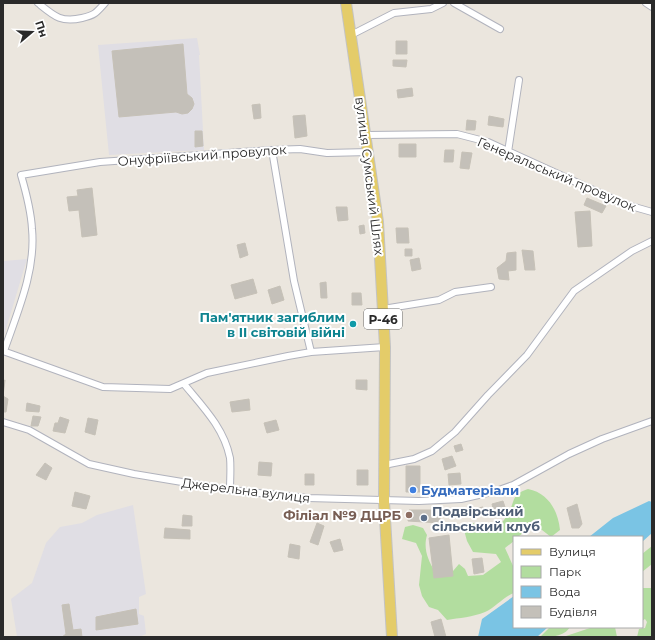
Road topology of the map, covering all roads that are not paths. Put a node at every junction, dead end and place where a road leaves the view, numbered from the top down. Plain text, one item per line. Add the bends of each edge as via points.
1 (38, 3) edge
2 (105, 3) edge
3 (346, 3) edge
4 (443, 3) edge
5 (454, 3) edge
6 (646, 3) edge
7 (652, 6) edge
8 (500, 29) dead end
9 (351, 35) junction
10 (519, 80) dead end
11 (367, 135) junction
12 (272, 150) junction
13 (369, 152) junction
14 (508, 152) junction
15 (652, 212) edge
16 (652, 241) edge
17 (490, 287) dead end
18 (383, 309) junction
19 (385, 346) junction
20 (3, 351) edge
21 (311, 352) junction
22 (184, 384) junction
23 (652, 421) edge
24 (3, 422) edge
25 (384, 465) junction
26 (230, 490) junction
27 (384, 501) junction
28 (392, 637) edge

1 - 2 street via 54,16 70,21 95,15
3 - 9 main road, вулиця Сумський Шлях / Р-46
4 - 9 street via 430,9 394,13
5 - 8 street
6 - 7 street
9 - 11 main road, вулиця Сумський Шлях / Р-46
10 - 14 street
11 - 13 main road, вулиця Сумський Шлях / Р-46
11 - 14 street, Генеральський провулок via 457,134 488,142
12 - 13 street, Онуфріївський провулок
12 - 20 street, Онуфріївський провулок via 100,162 21,175 32,229 32,251 22,298
12 - 21 street via 294,281
13 - 18 main road, вулиця Сумський Шлях / Р-46 via 378,222
14 - 15 street, Генеральський провулок via 624,204
16 - 25 street via 632,251 574,291 526,355 456,432 432,451 414,459
17 - 18 street via 455,292 439,300
18 - 19 main road, вулиця Сумський Шлях / Р-46
19 - 21 street
19 - 25 main road, вулиця Сумський Шлях / Р-46
20 - 22 street via 103,387 170,389
21 - 22 street via 207,373
22 - 26 street via 217,426 225,442 230,460
23 - 27 street, Джерельна вулиця via 582,448 513,485 496,491 461,499
24 - 26 street, Джерельна вулиця via 29,430 89,464
25 - 27 main road, вулиця Сумський Шлях / Р-46
26 - 27 street, Джерельна вулиця via 308,498
27 - 28 main road, вулиця Сумський Шлях / Р-46

